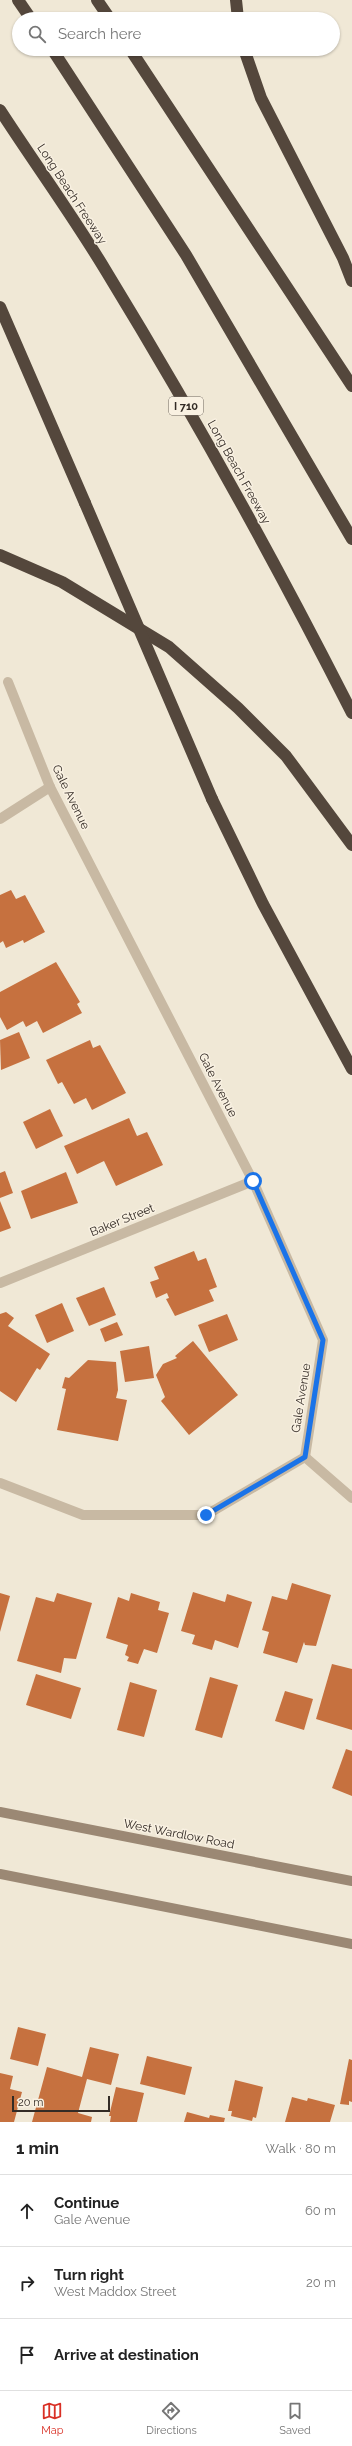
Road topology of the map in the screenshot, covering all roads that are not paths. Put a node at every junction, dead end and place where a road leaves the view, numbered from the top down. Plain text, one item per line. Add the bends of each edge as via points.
1 (18, 0) edge
2 (97, 0) edge
3 (236, 0) edge
4 (26, 12) edge
5 (105, 12) edge
6 (237, 12) edge
7 (57, 56) edge
8 (135, 56) edge
9 (246, 56) edge
10 (0, 110) edge
11 (352, 281) edge
12 (0, 307) edge
13 (352, 386) edge
14 (352, 539) edge
15 (0, 555) edge
16 (8, 682) dead end
17 (352, 713) edge
18 (50, 787) junction
19 (0, 819) edge
20 (352, 845) edge
21 (352, 1069) edge
22 (253, 1181) junction
23 (0, 1283) edge
24 (305, 1457) junction
25 (0, 1483) edge
26 (352, 1498) edge
27 (0, 1812) edge
28 (0, 1874) edge
29 (352, 1881) edge
30 (352, 1944) edge

1 - 4 highway
2 - 5 highway
3 - 6 highway
7 - 14 highway via 186,255
8 - 13 highway
9 - 11 highway via 261,98 343,258
10 - 17 highway, Long Beach Freeway / I 710 via 106,270 206,441
12 - 21 highway, bridge via 212,799 263,904
15 - 20 highway via 62,582 170,647 238,708 286,756
16 - 18 street, Gale Avenue
18 - 19 street
18 - 22 street, Gale Avenue
22 - 23 street, Baker Street
22 - 24 street, Gale Avenue via 323,1340
24 - 25 street via 206,1515 83,1515
24 - 26 street
27 - 29 main road, West Wardlow Road
28 - 30 main road

